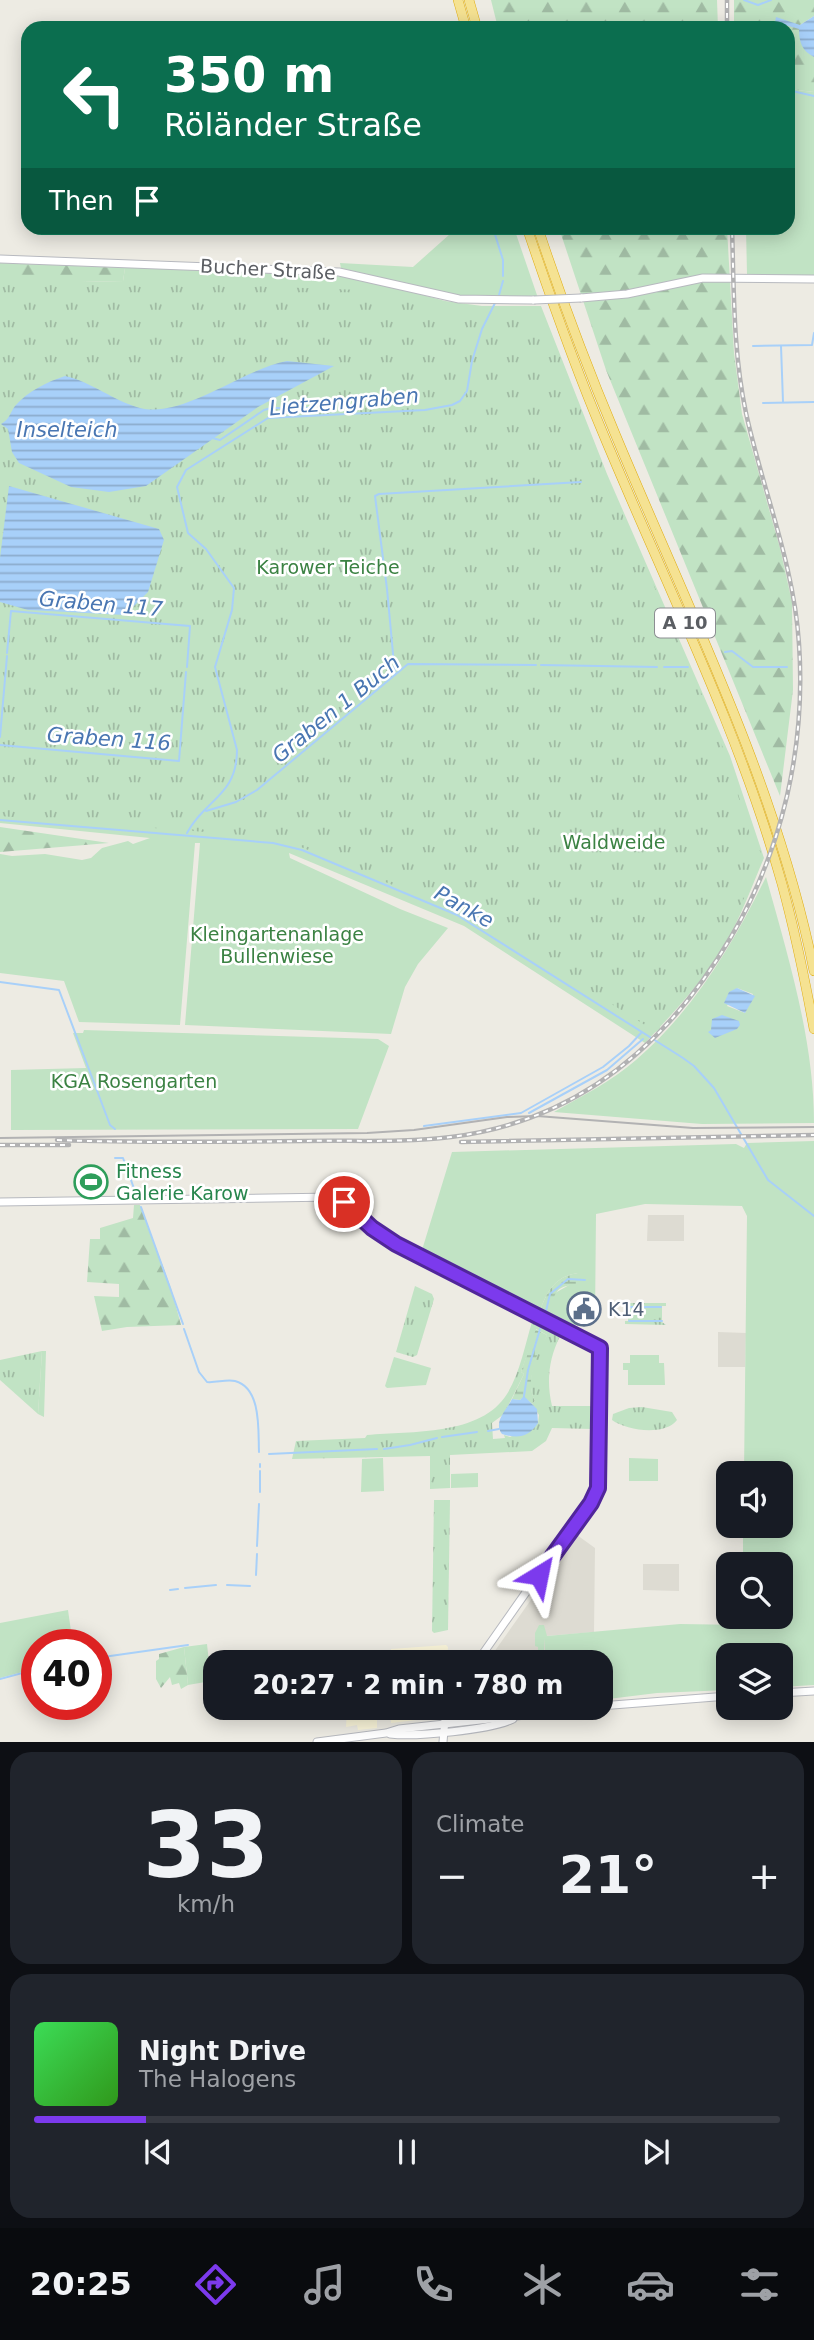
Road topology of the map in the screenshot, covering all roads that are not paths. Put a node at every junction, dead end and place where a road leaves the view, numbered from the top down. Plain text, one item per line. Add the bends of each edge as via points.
1 (458, 0) edge
2 (469, 0) edge
3 (464, 21) edge
4 (475, 21) edge
5 (530, 235) edge
6 (540, 235) edge
7 (0, 258) edge
8 (814, 279) edge
9 (814, 971) edge
10 (814, 1029) edge
11 (0, 1202) edge
12 (486, 1650) edge
13 (814, 1691) edge
14 (793, 1692) edge
15 (716, 1697) edge
16 (613, 1705) edge
17 (444, 1720) edge
18 (509, 1720) edge
19 (443, 1728) junction
20 (317, 1741) edge
21 (443, 1741) edge

1 - 3 highway
2 - 4 highway
5 - 10 highway, A 10 via 601,430 736,747 782,883
6 - 9 highway, A 10 via 615,435 745,741 790,873
7 - 8 main road, Bucher Straße, bridge via 339,272 449,298 497,301 627,294 703,278
11 - 12 main road via 334,1197 396,1244 600,1348 598,1488
13 - 14 main road
15 - 16 main road
17 - 19 main road
18 - 19 main road
19 - 20 main road
19 - 21 main road

